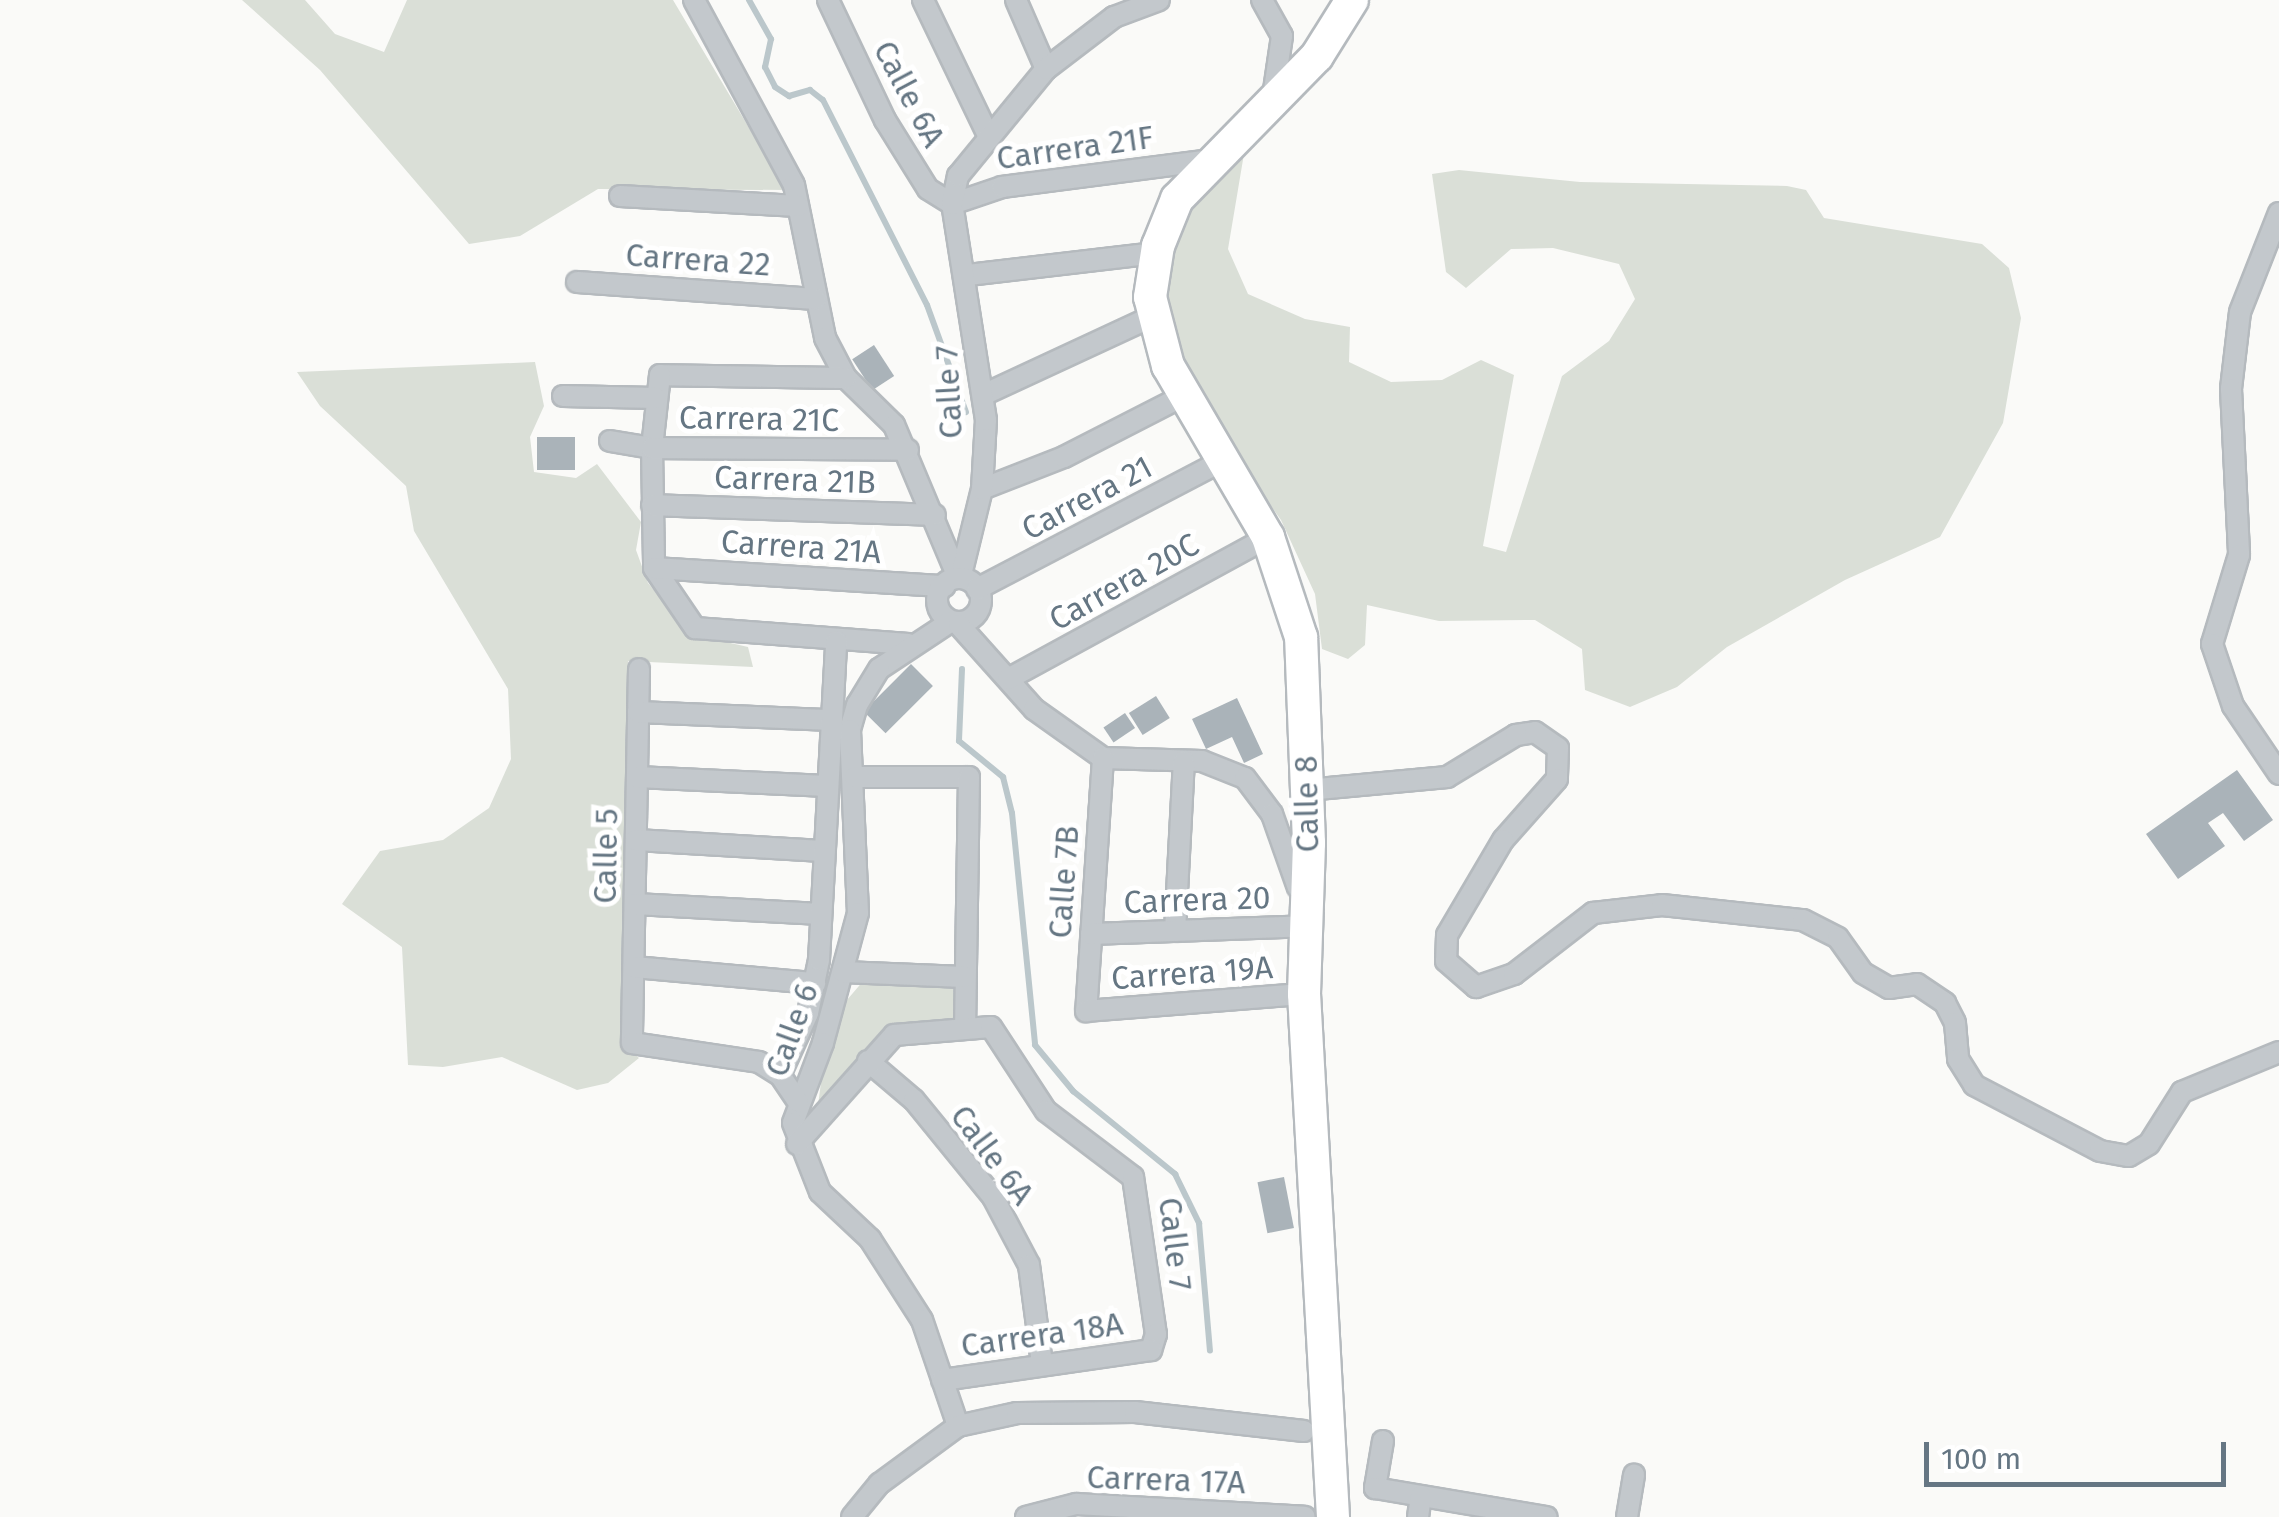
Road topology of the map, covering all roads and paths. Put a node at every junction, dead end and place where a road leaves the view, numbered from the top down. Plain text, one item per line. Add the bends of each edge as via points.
1 (694, 0) edge
2 (828, 0) edge
3 (923, 0) edge
4 (1016, 0) edge
5 (1159, 0) edge
6 (1262, 0) edge
7 (1352, 0) edge
8 (1110, 8) edge
9 (1046, 69) junction
10 (1273, 96) junction
11 (988, 136) junction
12 (1215, 154) junction
13 (620, 196) dead end
14 (952, 204) junction
15 (798, 206) junction
16 (2279, 213) edge
17 (1156, 253) junction
18 (968, 274) junction
19 (577, 282) dead end
20 (815, 299) junction
21 (1152, 317) junction
22 (846, 378) junction
23 (983, 395) junction
24 (563, 396) dead end
25 (1183, 396) junction
26 (656, 398) junction
27 (610, 442) dead end
28 (652, 448) junction
29 (908, 450) junction
30 (1224, 460) junction
31 (982, 489) junction
32 (652, 505) junction
33 (935, 515) junction
34 (1268, 537) junction
35 (654, 568) junction
36 (955, 600) junction
37 (915, 640) junction
38 (836, 641) junction
39 (639, 669) dead end
40 (1008, 679) junction
41 (638, 712) junction
42 (832, 720) junction
43 (1103, 758) junction
44 (1184, 761) junction
45 (2279, 774) edge
46 (637, 777) junction
47 (855, 777) junction
48 (827, 786) junction
49 (1307, 790) junction
50 (636, 840) junction
51 (824, 851) junction
52 (635, 904) junction
53 (821, 914) junction
54 (1305, 926) junction
55 (1175, 931) junction
56 (1091, 934) junction
57 (634, 967) junction
58 (843, 972) junction
59 (964, 977) junction
60 (815, 982) junction
61 (1304, 994) junction
62 (1086, 1011) joint
63 (965, 1028) junction
64 (2279, 1052) edge
65 (868, 1061) junction
66 (780, 1075) junction
67 (798, 1102) junction
68 (796, 1144) junction
69 (1151, 1350) joint
70 (1042, 1364) junction
71 (942, 1380) junction
72 (958, 1426) junction
73 (1304, 1431) dead end
74 (1383, 1441) dead end
75 (1634, 1475) dead end
76 (1420, 1507) edge
77 (1155, 1509) edge
78 (852, 1517) edge
79 (1026, 1517) edge
80 (1305, 1517) edge
81 (1334, 1517) edge
82 (1546, 1517) edge
83 (1627, 1517) edge

1 - 15 street via 794,185
2 - 14 street, Calle 6A via 884,120 928,189
3 - 11 street
4 - 9 street
5 - 8 street
6 - 10 street via 1282,36
7 - 10 main road, Calle 8 via 1317,56
8 - 9 street
9 - 11 street
10 - 12 main road, Calle 8
11 - 14 street via 958,176
12 - 14 street, Carrera 21F via 1038,180
12 - 17 main road, Calle 8 via 1177,199
13 - 15 street
14 - 18 street, Calle 7
15 - 20 street
16 - 45 street via 2240,312 2230,389 2239,555 2212,644 2234,706
17 - 18 street
17 - 21 main road, Calle 8
18 - 23 street, Calle 7
19 - 20 street, Carrera 22
20 - 22 street via 824,338
21 - 23 street
21 - 25 main road, Calle 8
22 - 26 street via 660,375
22 - 29 street via 894,425
23 - 31 street, Calle 7
24 - 26 street
25 - 30 main road, Calle 8
25 - 31 street via 1064,457
26 - 28 street
27 - 28 street, Carrera 21C
28 - 29 street, Carrera 21C
28 - 32 street
29 - 33 street
30 - 34 main road, Calle 8
30 - 36 street, Carrera 21
31 - 36 street, Calle 7
32 - 33 street, Carrera 21B
32 - 35 street
33 - 36 street
34 - 40 street, Carrera 20C
34 - 49 main road, Calle 8 via 1301,637
35 - 36 street, Carrera 21A
35 - 38 street via 695,628
36 - 37 street, Calle 6
36 - 40 street, Calle 7
37 - 38 street
37 - 47 street, Calle 6 via 879,669 857,704 850,730
38 - 42 street
39 - 41 street, Calle 5
40 - 43 street, Calle 7 via 1062,733
41 - 42 street
41 - 46 street, Calle 5
42 - 48 street
43 - 44 street, Calle 7
43 - 56 street, Calle 7B
44 - 54 street, Calle 7 via 1224,766 1261,793 1284,842
44 - 55 street
46 - 48 street
46 - 50 street, Calle 5
47 - 58 street, Calle 6 via 860,884
47 - 59 street via 969,777
48 - 51 street
49 - 54 main road, Calle 8
49 - 64 street via 1447,776 1516,735 1536,732 1558,748 1557,779 1503,840 1447,935 1446,961 1476,987 1514,974 1593,913 1662,905 1802,920 1838,938 1889,988 1916,984 1945,1003 1958,1059 1974,1085 2100,1151 2129,1156 2148,1144 2182,1092
50 - 51 street
50 - 52 street, Calle 5
51 - 53 street
52 - 53 street
52 - 57 street, Calle 5
53 - 60 street
54 - 55 street, Carrera 20
54 - 61 main road, Calle 8
55 - 56 street, Carrera 20
56 - 62 street, Calle 7B
57 - 60 street
57 - 66 street, Calle 5 via 632,1043 759,1062
58 - 59 street
58 - 67 street, Calle 6
59 - 63 street
60 - 66 street
61 - 62 street, Carrera 19A
61 - 81 main road, Calle 8
63 - 65 street via 894,1035
63 - 69 street, Calle 7 via 991,1027 1046,1110 1133,1177 1156,1334
65 - 68 street
65 - 70 street, Calle 6A via 914,1100 993,1197 1029,1265
66 - 67 street
67 - 68 street, Calle 6
68 - 71 street, Calle 6 via 820,1192 870,1239 903,1286
69 - 70 street, Carrera 18A
70 - 71 street, Carrera 18A
71 - 72 street, Calle 6
72 - 73 street via 1016,1413 1090,1410
72 - 78 street via 879,1484
74 - 76 street via 1375,1488
75 - 83 street
76 - 82 street
77 - 79 street, Carrera 17A via 1076,1504
77 - 80 street, Carrera 17A

